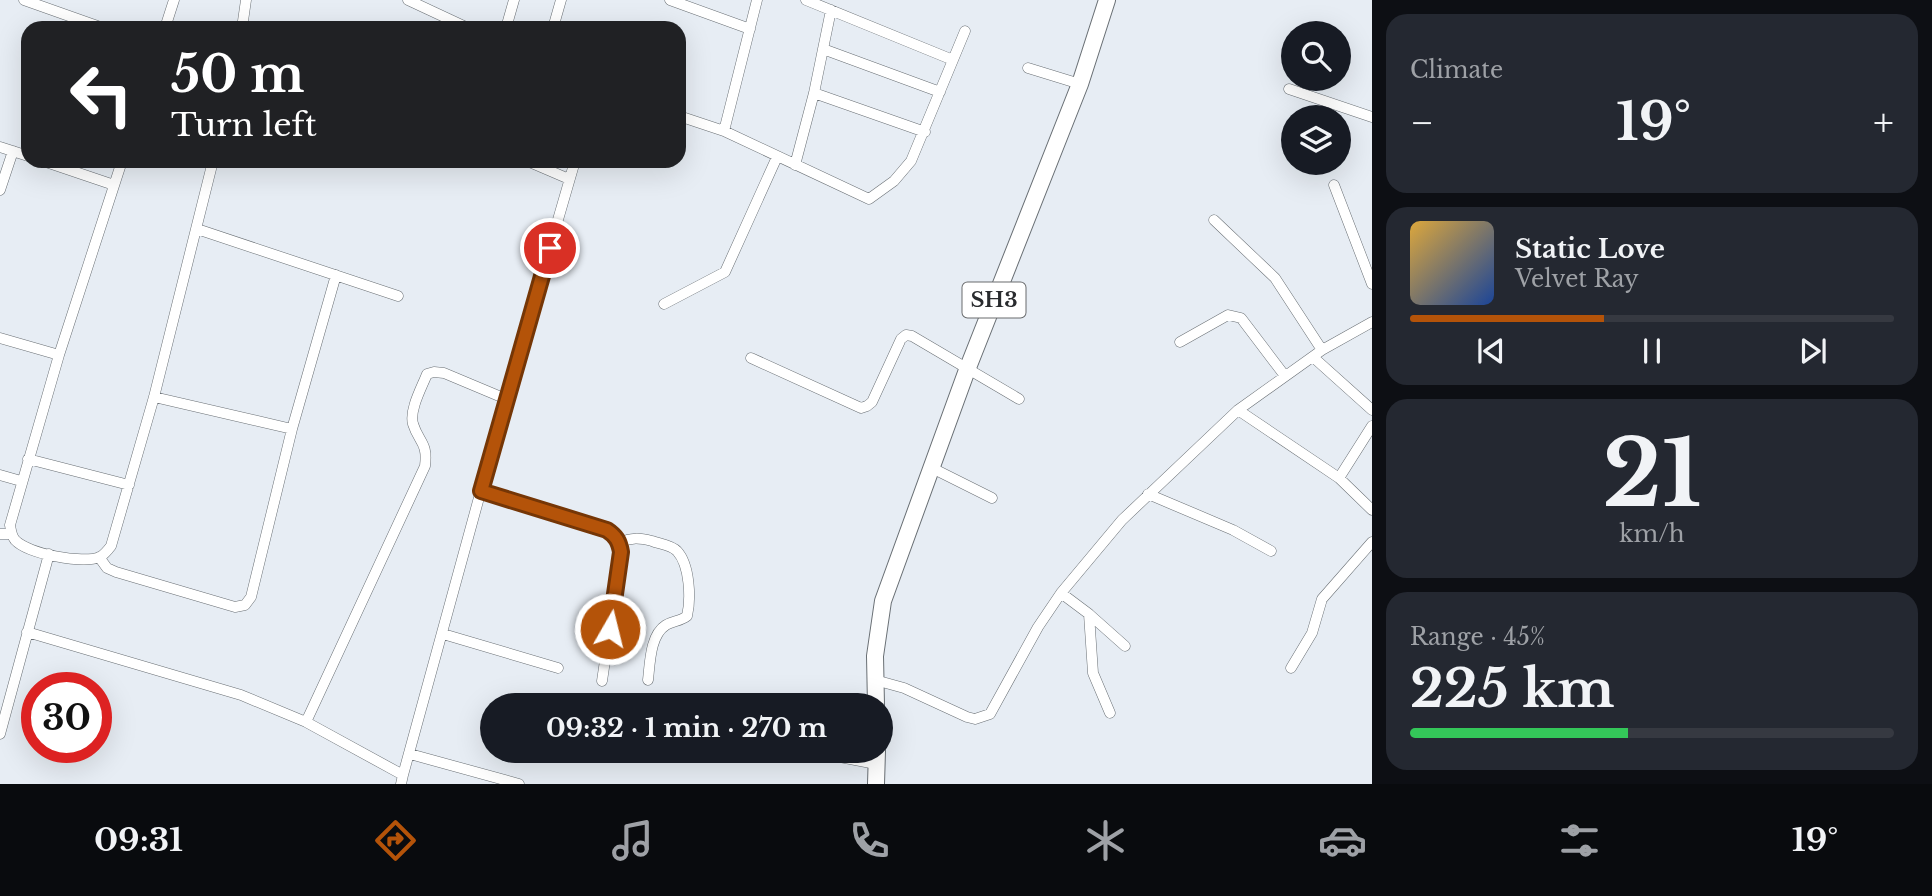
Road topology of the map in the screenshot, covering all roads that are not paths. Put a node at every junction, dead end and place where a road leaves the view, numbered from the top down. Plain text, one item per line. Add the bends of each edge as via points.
1 (24, 0) edge
2 (58, 0) edge
3 (174, 0) edge
4 (246, 0) edge
5 (408, 0) edge
6 (514, 0) edge
7 (561, 0) edge
8 (670, 0) edge
9 (757, 0) edge
10 (806, 0) edge
11 (1107, 0) edge
12 (831, 10) junction
13 (54, 11) junction
14 (83, 21) edge
15 (166, 21) edge
16 (243, 21) edge
17 (453, 21) edge
18 (508, 21) edge
19 (555, 21) edge
20 (750, 29) junction
21 (965, 31) dead end
22 (823, 49) junction
23 (953, 60) junction
24 (1028, 68) dead end
25 (1080, 84) junction
26 (1295, 91) edge
27 (940, 92) junction
28 (814, 93) junction
29 (1372, 117) edge
30 (686, 118) edge
31 (724, 131) junction
32 (925, 132) junction
33 (0, 147) edge
34 (13, 151) junction
35 (21, 154) edge
36 (777, 157) junction
37 (795, 165) junction
38 (64, 168) edge
39 (120, 168) edge
40 (211, 168) edge
41 (542, 168) edge
42 (573, 168) edge
43 (569, 180) junction
44 (114, 185) junction
45 (1334, 185) dead end
46 (0, 190) edge
47 (1214, 220) dead end
48 (197, 229) junction
49 (336, 275) junction
50 (1372, 284) edge
51 (398, 296) dead end
52 (664, 304) dead end
53 (1372, 322) edge
54 (0, 338) edge
55 (1180, 342) dead end
56 (1322, 350) junction
57 (59, 355) junction
58 (1313, 357) junction
59 (751, 358) dead end
60 (967, 370) junction
61 (1285, 376) junction
62 (154, 397) junction
63 (506, 399) junction
64 (1019, 399) dead end
65 (1238, 410) junction
66 (1372, 410) edge
67 (1372, 426) edge
68 (292, 429) junction
69 (28, 459) junction
70 (932, 468) junction
71 (0, 475) edge
72 (1339, 478) junction
73 (21, 481) junction
74 (129, 485) junction
75 (481, 491) junction
76 (1149, 494) junction
77 (992, 498) dead end
78 (1372, 510) edge
79 (0, 534) edge
80 (11, 534) junction
81 (1372, 542) edge
82 (620, 543) junction
83 (1271, 551) dead end
84 (50, 555) junction
85 (99, 557) junction
86 (1060, 593) junction
87 (1089, 614) junction
88 (27, 632) junction
89 (443, 634) junction
90 (1125, 646) dead end
91 (558, 668) dead end
92 (1291, 668) dead end
93 (648, 680) dead end
94 (875, 680) junction
95 (603, 681) dead end
96 (876, 693) edge
97 (1110, 713) dead end
98 (306, 722) junction
99 (0, 734) edge
100 (410, 754) junction
101 (876, 763) edge
102 (402, 780) edge
103 (519, 784) edge
104 (876, 784) edge

1 - 13 street
2 - 13 street
3 - 15 street
4 - 16 street
5 - 17 street
6 - 18 street
7 - 19 street
8 - 20 street
9 - 20 street
10 - 12 street
11 - 25 main road, SH3
12 - 22 street
12 - 23 street
13 - 14 street
20 - 31 street
21 - 23 street
22 - 27 street
22 - 28 street
23 - 27 street
24 - 25 street
25 - 60 main road, SH3
26 - 29 street
27 - 32 street
28 - 32 street
28 - 37 street
30 - 31 street
31 - 36 street
32 - 37 street via 906,169 869,199
33 - 34 street
34 - 35 street
34 - 46 street
36 - 37 street
36 - 52 street via 725,272
38 - 44 street
39 - 44 street
40 - 48 street
41 - 43 street
42 - 43 street
43 - 63 street
44 - 57 street
45 - 50 street
47 - 56 street via 1275,278
48 - 49 street
48 - 62 street
49 - 51 street
49 - 68 street
53 - 56 street
54 - 57 street
55 - 61 street via 1234,315
56 - 58 street
57 - 69 street
58 - 61 street
58 - 66 street
59 - 60 street via 861,408 872,402 906,335
60 - 64 street
60 - 70 main road, SH3
61 - 65 street
62 - 68 street
62 - 74 street
63 - 75 street
63 - 98 street via 444,373 427,374 412,423 425,446 425,466
65 - 72 street
65 - 76 street
67 - 72 street
68 - 85 street via 245,606 235,607 116,572
69 - 73 street
69 - 74 street
70 - 77 street
70 - 94 main road, SH3 via 883,601
71 - 73 street
72 - 78 street
73 - 80 street
74 - 85 street via 111,545
75 - 82 street via 607,530
75 - 89 street
76 - 83 street
76 - 86 street via 1113,528
79 - 80 street
80 - 84 street via 22,545
81 - 92 street via 1322,599 1312,633
82 - 93 street via 638,538 673,547 684,563 687,616 659,631
82 - 95 street
84 - 85 street via 80,560
84 - 88 street
86 - 87 street
86 - 94 street via 990,714 968,717
87 - 90 street
87 - 97 street via 1093,673
88 - 98 street via 224,689
88 - 99 street
89 - 91 street
89 - 100 street
94 - 96 main road, SH3
98 - 102 street
100 - 102 street
100 - 103 street
101 - 104 main road

